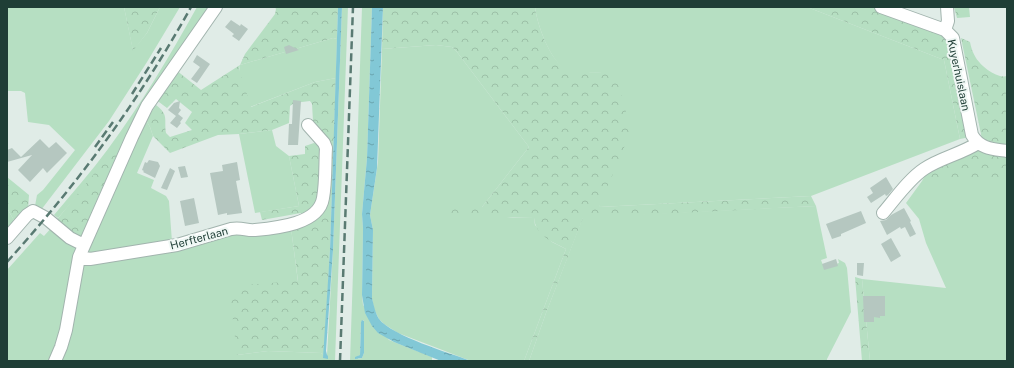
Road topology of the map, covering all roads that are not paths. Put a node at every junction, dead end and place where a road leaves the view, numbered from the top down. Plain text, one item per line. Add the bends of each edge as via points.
1 (216, 7) edge
2 (881, 7) edge
3 (947, 7) edge
4 (945, 30) junction
5 (308, 125) dead end
6 (978, 144) junction
7 (1007, 151) edge
8 (883, 213) dead end
9 (7, 238) edge
10 (84, 245) junction
11 (79, 257) junction
12 (55, 361) edge

1 - 10 street via 142,116
2 - 4 street
3 - 4 street, Kuyerhuislaan via 948,21
4 - 6 street, Kuyerhuislaan via 953,38 972,135
5 - 11 street, Herfterlaan via 326,148 323,199 316,213 308,219 255,231 231,229 177,245 90,259
6 - 7 street
6 - 8 street via 918,173
9 - 10 street via 33,211
10 - 11 street
11 - 12 street via 66,330

